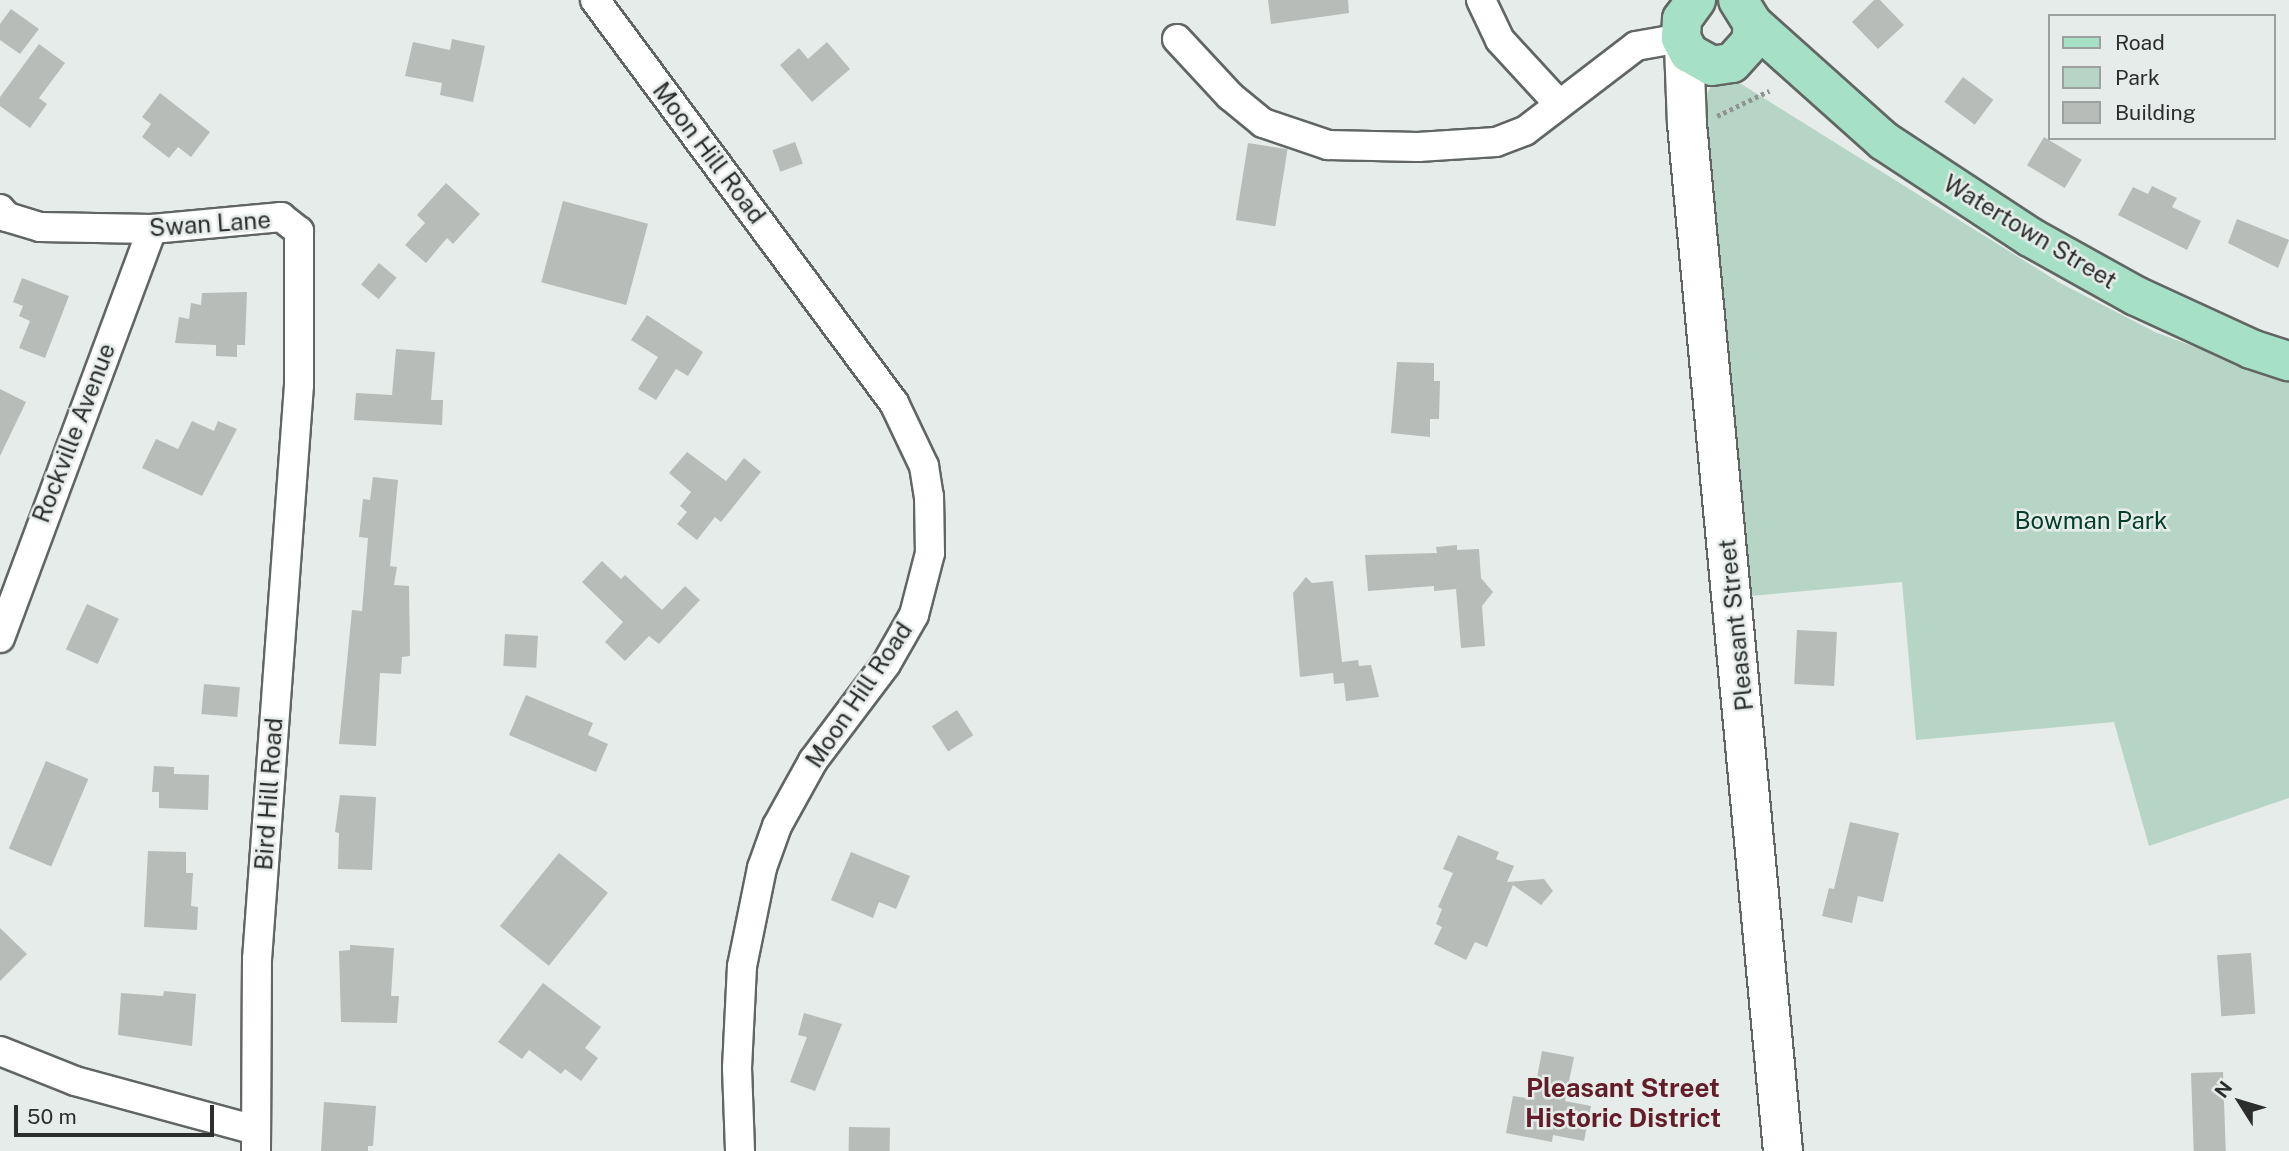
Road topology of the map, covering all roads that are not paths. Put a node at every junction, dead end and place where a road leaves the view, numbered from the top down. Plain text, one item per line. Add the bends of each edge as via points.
1 (595, 0) edge
2 (1481, 0) edge
3 (1689, 26) edge
4 (1744, 27) edge
5 (1177, 39) dead end
6 (1557, 102) junction
7 (0, 209) edge
8 (152, 229) junction
9 (2289, 361) edge
10 (297, 438) joint
11 (0, 638) edge
12 (0, 1051) edge
13 (255, 1141) edge
14 (740, 1151) edge
15 (1783, 1151) edge

1 - 14 street, Moon Hill Road via 894,403 924,466 929,496 930,553 914,615 886,664 813,761 777,827 762,868 742,966 737,1068
2 - 6 street via 1500,40
3 - 4 main road via 1722,66
3 - 6 street via 1636,46
3 - 15 street, Pleasant Street via 1700,109
4 - 9 main road, Watertown Street via 1782,78 2030,237 2136,296 2250,349
5 - 6 street via 1230,96 1263,123 1328,145 1418,147 1496,142 1525,131
7 - 8 street, Swan Lane via 7,217 40,227
8 - 10 street, Swan Lane via 281,218 299,231
8 - 11 street, Rockville Avenue
10 - 13 street, Bird Hill Road via 257,959
12 - 13 street

